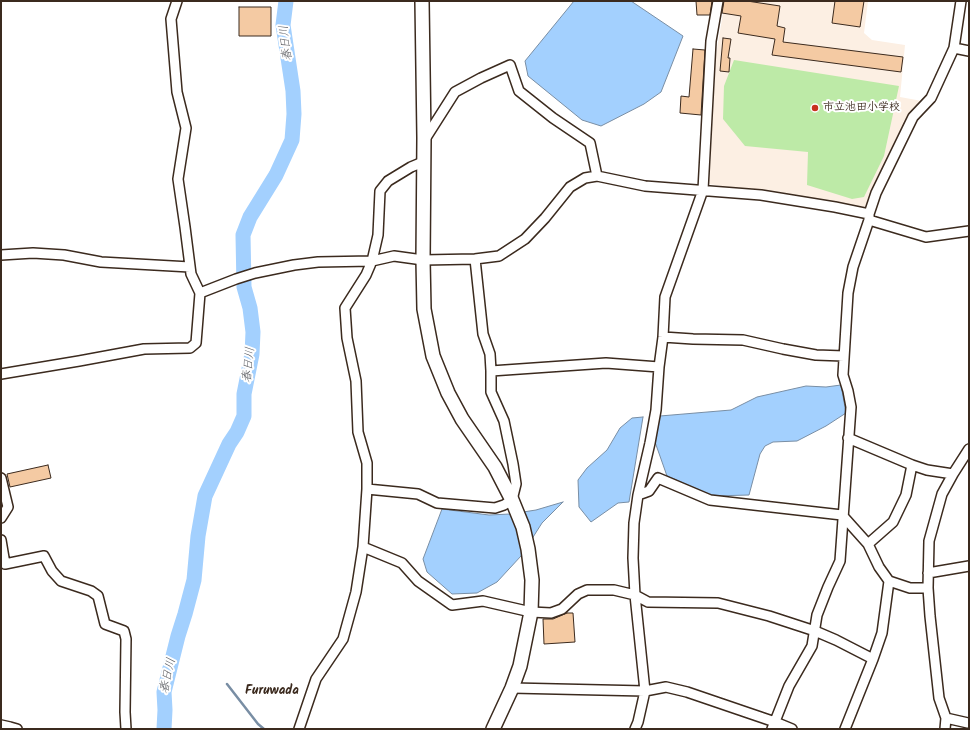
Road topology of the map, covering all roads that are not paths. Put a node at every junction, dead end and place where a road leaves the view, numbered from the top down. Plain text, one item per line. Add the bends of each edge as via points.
1 (177, 1) edge
2 (422, 1) edge
3 (718, 1) edge
4 (961, 1) edge
5 (954, 48) junction
6 (969, 51) edge
7 (424, 138) junction
8 (423, 162) junction
9 (597, 176) junction
10 (703, 190) junction
11 (869, 217) junction
12 (969, 231) edge
13 (1, 254) edge
14 (475, 259) junction
15 (423, 260) junction
16 (372, 261) junction
17 (190, 267) junction
18 (200, 293) junction
19 (663, 337) junction
20 (844, 356) junction
21 (658, 367) junction
22 (491, 371) junction
23 (1, 374) edge
24 (848, 438) junction
25 (969, 449) edge
26 (912, 465) junction
27 (953, 474) junction
28 (1, 478) edge
29 (367, 490) junction
30 (638, 495) junction
31 (512, 500) junction
32 (842, 515) junction
33 (1, 518) edge
34 (1, 540) edge
35 (868, 544) junction
36 (363, 547) junction
37 (969, 566) edge
38 (928, 573) junction
39 (889, 581) junction
40 (928, 588) junction
41 (635, 595) junction
42 (531, 612) junction
43 (815, 631) junction
44 (873, 659) junction
45 (512, 688) junction
46 (645, 691) junction
47 (946, 718) junction
48 (969, 723) edge
49 (1, 725) edge
50 (774, 725) edge
51 (17, 729) edge
52 (126, 729) edge
53 (299, 729) edge
54 (493, 729) edge
55 (635, 729) edge
56 (792, 729) edge
57 (845, 729) edge
58 (945, 729) edge

1 - 17 street via 171,19 172,39 177,92 186,128 178,179
2 - 7 street
3 - 10 street via 712,41
4 - 5 street
5 - 6 street
5 - 11 street via 931,98 913,117 876,193
7 - 8 street
7 - 9 street via 455,92 510,65 519,91 590,143
8 - 15 street
8 - 16 street via 388,181 380,191 378,235
9 - 10 street via 645,186
9 - 14 street via 585,178 570,187 525,239 499,256
10 - 11 street via 761,195 835,207
10 - 19 street via 665,297
11 - 12 street via 926,237
11 - 20 street via 853,267 848,293
13 - 17 street via 64,255 100,262
14 - 15 street
14 - 22 street via 482,334 490,354
15 - 16 street via 394,256
15 - 31 street via 424,309 434,356 448,393 462,419 495,467
16 - 18 street via 294,265 254,273
16 - 29 street via 346,308 347,338 356,381 358,432 367,464
17 - 18 street
18 - 23 street via 196,343 190,348 144,349
19 - 20 street via 744,340 816,355
19 - 21 street
20 - 24 street via 843,375 850,407
21 - 22 street via 606,364
21 - 30 street via 656,410
22 - 31 street via 491,392 504,420 513,464 516,484
24 - 26 street
24 - 32 street
25 - 27 street
26 - 27 street
26 - 35 street via 906,495 893,522
27 - 38 street via 942,494 929,540
28 - 33 street via 8,507
29 - 31 street via 418,494 437,503 495,508
29 - 36 street
30 - 32 street via 649,491 658,478 710,500
30 - 41 street via 634,523
31 - 42 street via 523,527 528,549 532,580
32 - 35 street
32 - 43 street via 840,560 817,615
34 - 52 street via 5,564 44,556 61,581 91,591 98,596 105,624 124,631
35 - 39 street
36 - 42 street via 402,563 418,581 452,605 483,601
36 - 53 street via 356,592 343,639 316,679
37 - 38 street
38 - 40 street
39 - 40 street via 910,588
39 - 44 street via 882,633
40 - 47 street via 939,698
41 - 42 street via 614,590 588,590 578,594 562,609 551,613
41 - 43 street via 648,602 718,603
41 - 46 street
42 - 45 street via 520,666
43 - 44 street
43 - 50 street via 812,646 789,686
44 - 57 street
45 - 46 street
45 - 54 street
46 - 50 street via 666,687 687,692
46 - 55 street
47 - 48 street
47 - 58 street
49 - 51 street
50 - 56 street

